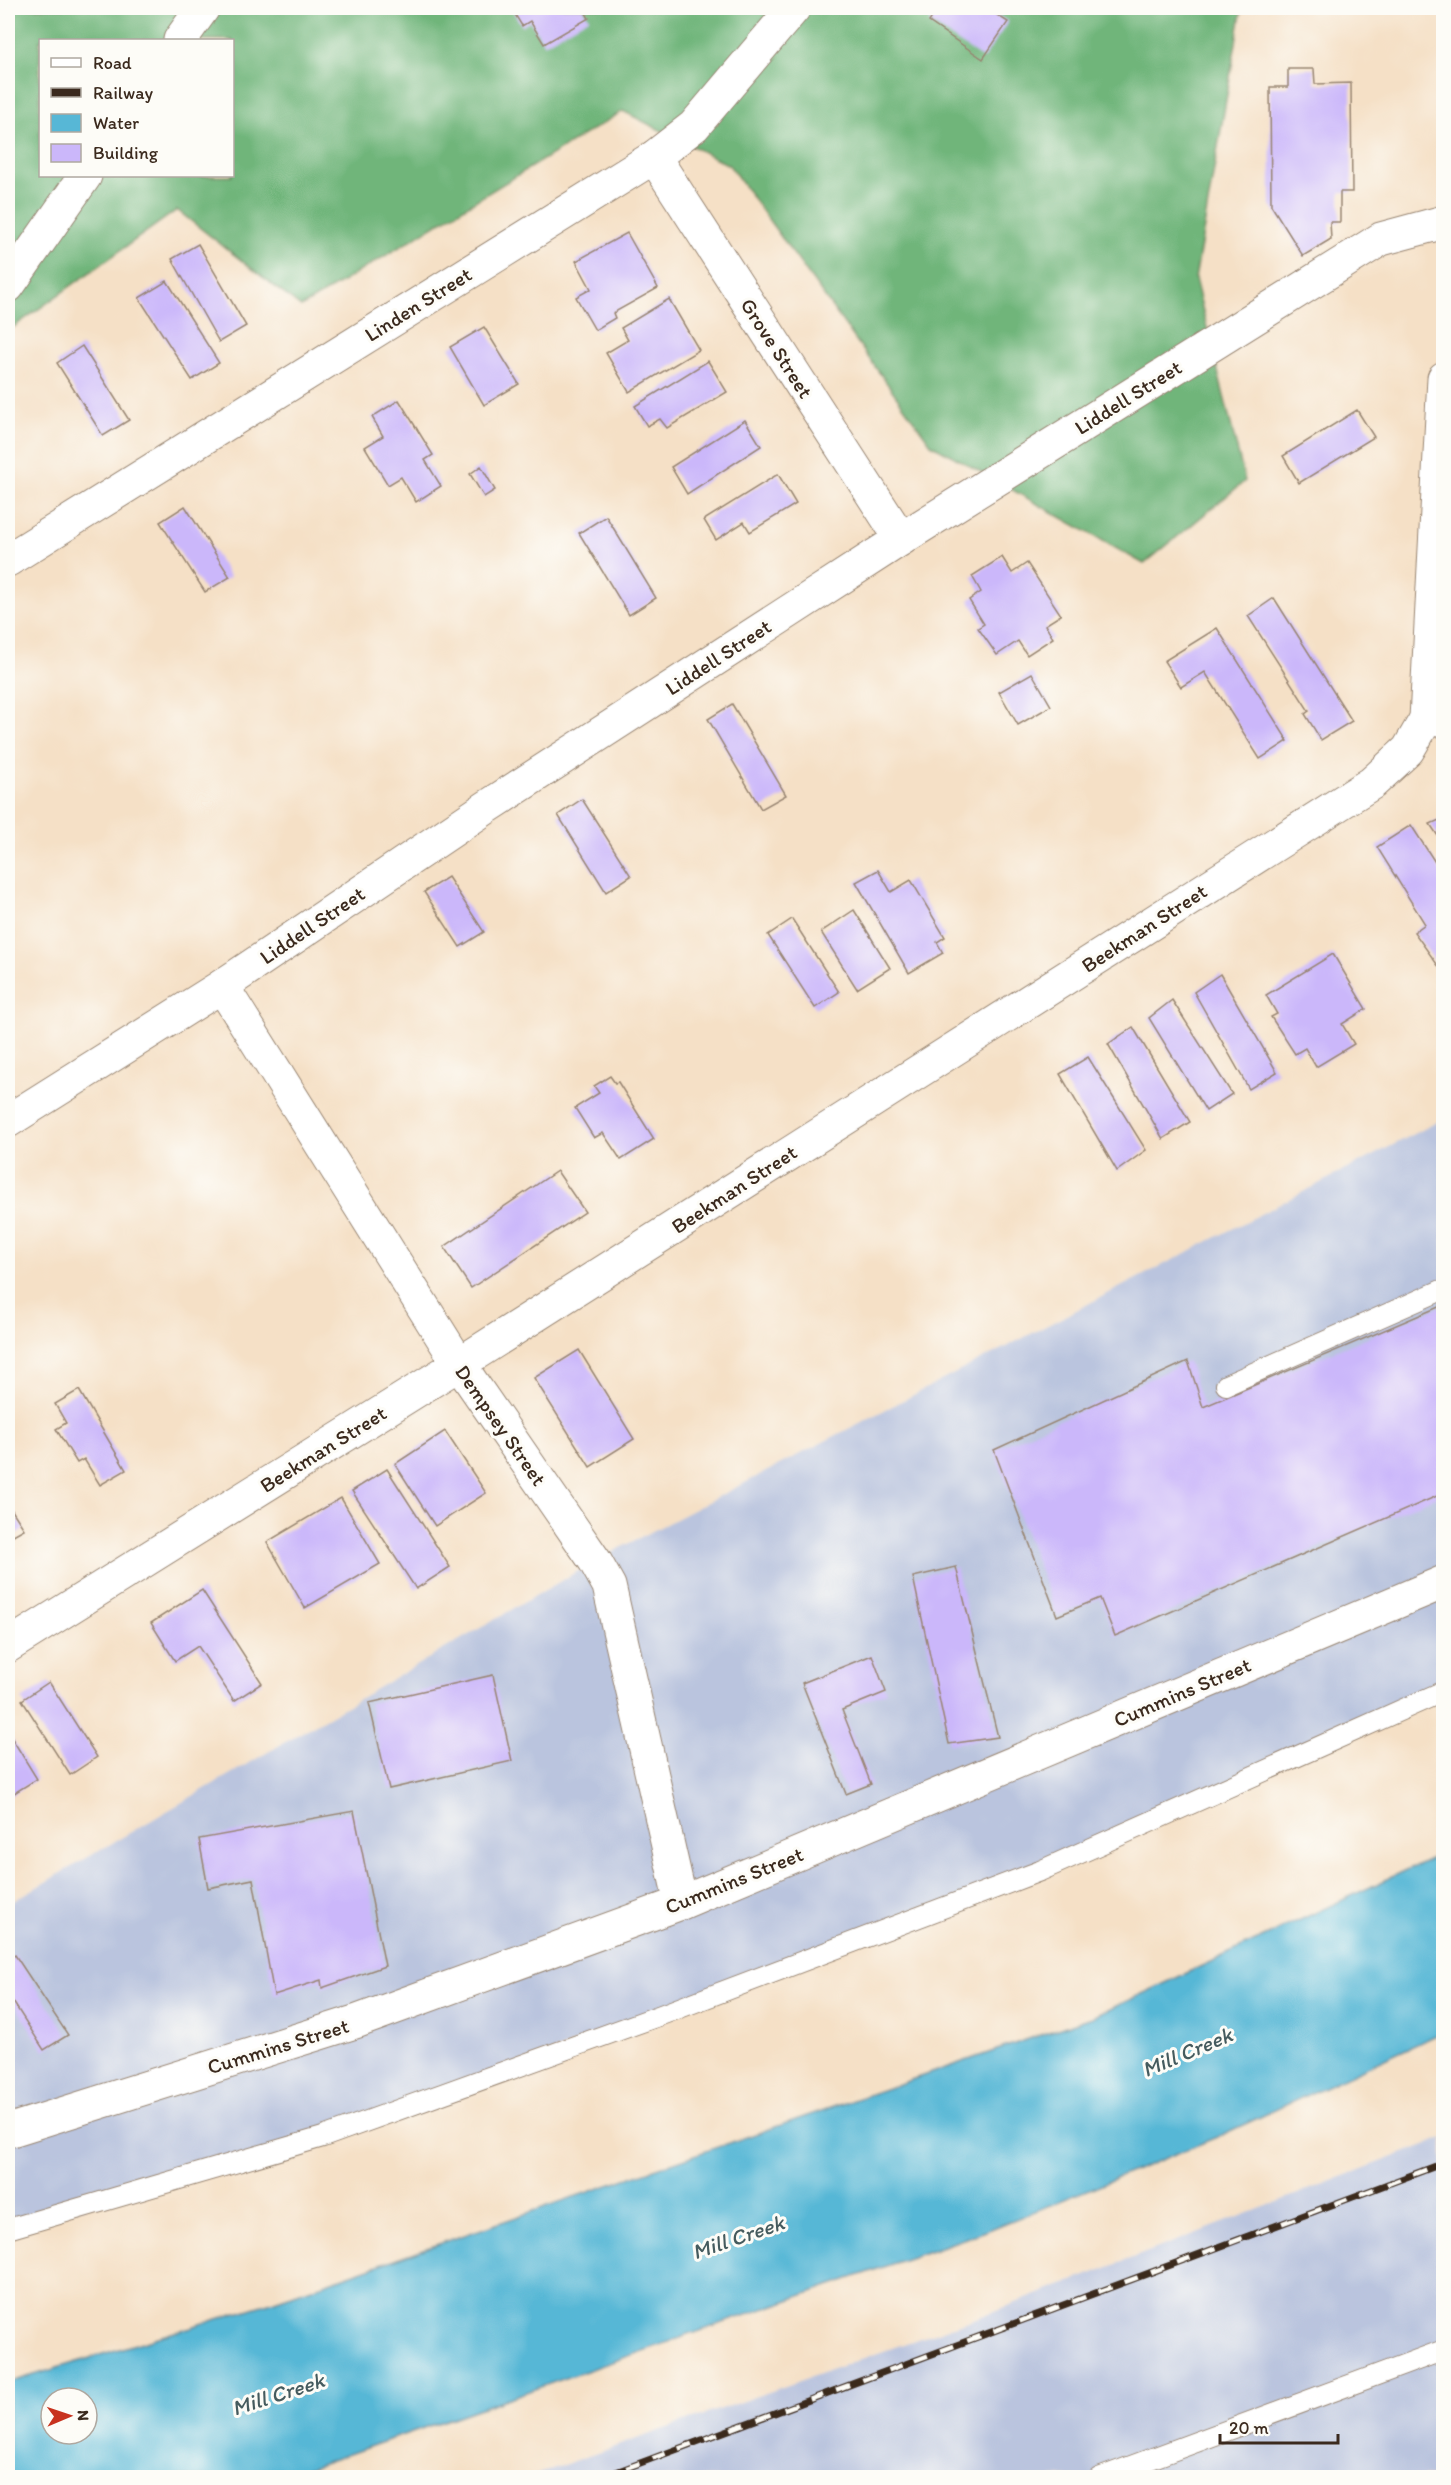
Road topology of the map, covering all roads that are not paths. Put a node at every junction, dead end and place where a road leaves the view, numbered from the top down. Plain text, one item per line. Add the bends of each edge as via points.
1 (203, 8) edge
2 (794, 8) edge
3 (181, 39) edge
4 (654, 157) junction
5 (84, 177) edge
6 (1443, 222) edge
7 (8, 285) edge
8 (1443, 378) edge
9 (900, 539) junction
10 (8, 560) edge
11 (1435, 720) edge
12 (222, 986) junction
13 (8, 1121) edge
14 (1443, 1289) edge
15 (459, 1364) junction
16 (1226, 1385) dead end
17 (1443, 1582) edge
18 (8, 1646) edge
19 (1443, 1691) edge
20 (681, 1903) junction
21 (8, 2131) edge
22 (8, 2229) edge
23 (1443, 2350) edge
24 (1099, 2478) edge

1 - 3 street
2 - 4 street, Linden Street via 694,126
4 - 9 street, Grove Street
4 - 10 street, Linden Street
5 - 7 street
6 - 9 street, Liddell Street via 1381,239
8 - 11 street
9 - 12 street, Liddell Street via 496,800
11 - 15 street, Beekman Street via 1372,783
12 - 13 street, Liddell Street
12 - 15 street, Dempsey Street
14 - 16 lane
15 - 18 street, Beekman Street
15 - 20 street, Dempsey Street via 609,1586
17 - 20 street, Cummins Street
19 - 22 lane via 1040,1871 673,2011 323,2137
20 - 21 street, Cummins Street via 358,2021
23 - 24 lane

